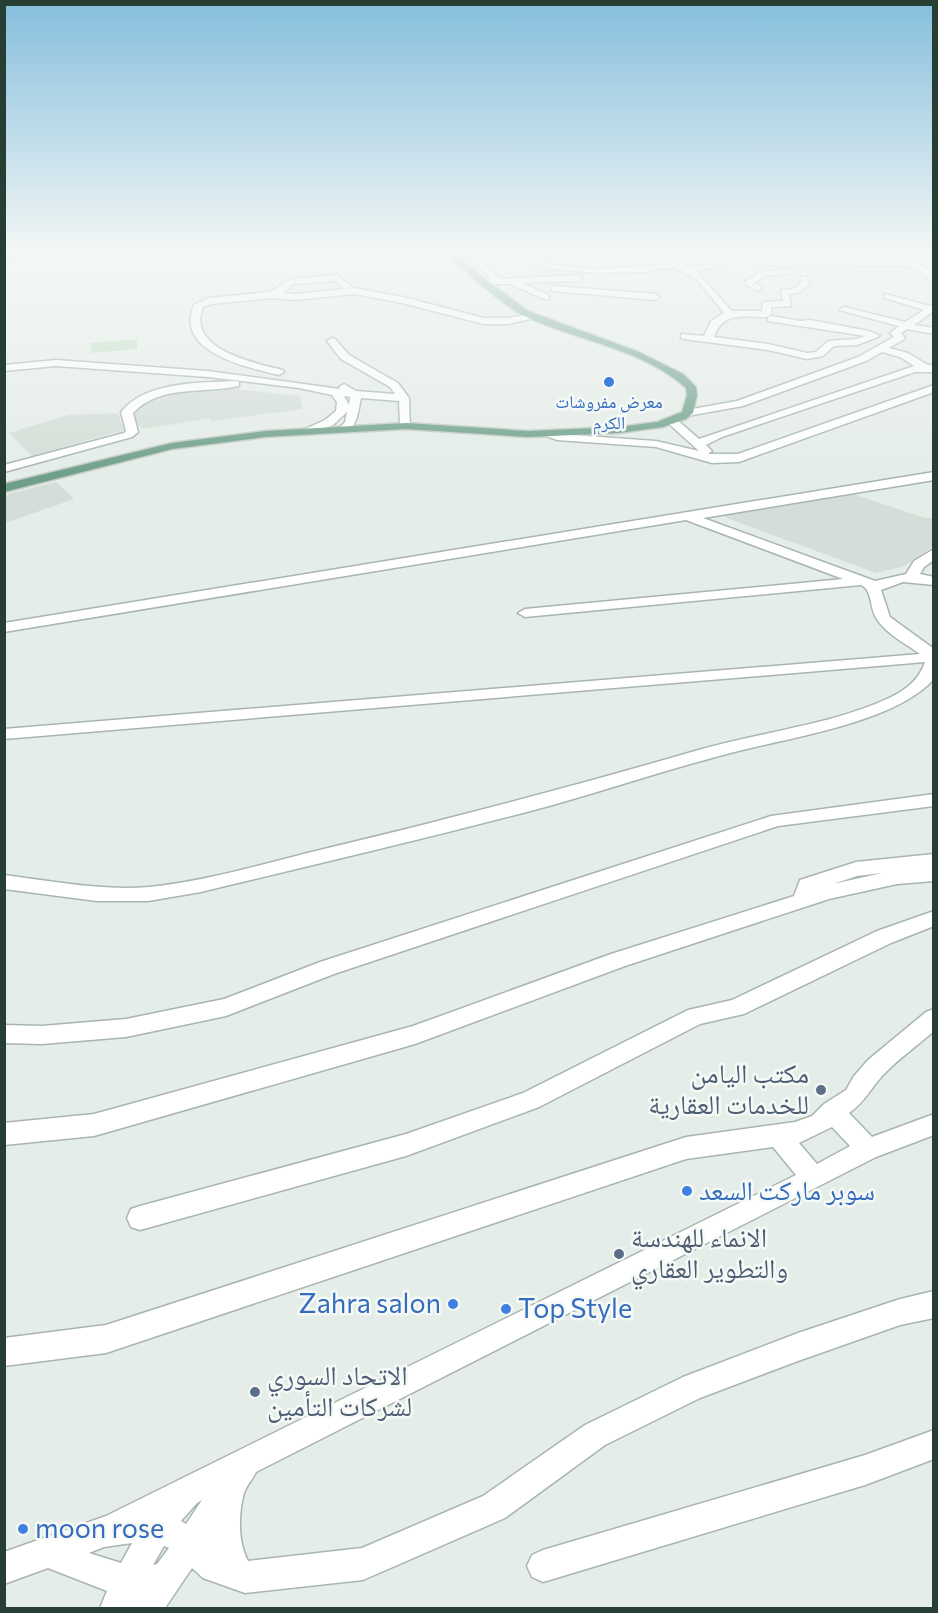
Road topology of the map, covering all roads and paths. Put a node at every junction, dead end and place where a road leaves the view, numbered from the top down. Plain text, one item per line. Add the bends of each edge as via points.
1 (195, 327) edge
2 (564, 327) edge
3 (712, 327) edge
4 (831, 327) edge
5 (905, 327) edge
6 (914, 327) edge
7 (933, 331) edge
8 (802, 334) dead end
9 (684, 336) dead end
10 (875, 336) junction
11 (817, 337) dead end
12 (708, 339) junction
13 (332, 341) dead end
14 (894, 341) junction
15 (837, 342) junction
16 (768, 347) junction
17 (881, 349) junction
18 (933, 356) edge
19 (924, 366) edge
20 (4, 368) edge
21 (269, 381) junction
22 (933, 388) edge
23 (333, 392) junction
24 (352, 392) junction
25 (404, 398) junction
26 (687, 413) junction
27 (672, 421) junction
28 (406, 426) junction
29 (345, 429) junction
30 (309, 431) junction
31 (548, 434) junction
32 (698, 444) junction
33 (724, 459) junction
34 (4, 469) edge
35 (933, 470) edge
36 (933, 476) edge
37 (4, 488) edge
38 (684, 513) junction
39 (933, 553) edge
40 (911, 577) junction
41 (933, 580) edge
42 (869, 585) junction
43 (525, 613) dead end
44 (4, 620) edge
45 (4, 627) edge
46 (933, 658) edge
47 (4, 734) edge
48 (933, 800) edge
49 (933, 861) edge
50 (933, 874) edge
51 (4, 882) edge
52 (802, 902) junction
53 (933, 918) edge
54 (933, 1018) edge
55 (4, 1034) edge
56 (832, 1111) junction
57 (933, 1124) edge
58 (4, 1134) edge
59 (779, 1137) junction
60 (868, 1149) junction
61 (814, 1178) junction
62 (140, 1218) dead end
63 (933, 1304) edge
64 (4, 1352) edge
65 (933, 1444) edge
66 (238, 1474) junction
67 (186, 1492) junction
68 (156, 1528) junction
69 (104, 1532) junction
70 (191, 1544) junction
71 (51, 1553) junction
72 (543, 1566) dead end
73 (4, 1568) edge
74 (238, 1575) junction
75 (168, 1578) junction
76 (122, 1595) edge
77 (146, 1608) edge

1 - 24 street via 202,338 237,361 336,384
2 - 26 main road via 635,354 679,376 691,387
3 - 12 street
4 - 10 street
5 - 14 street via 895,333 900,338
6 - 7 street
8 - 16 street via 778,334
9 - 12 street
10 - 14 street
10 - 15 street via 857,342
11 - 15 street
12 - 16 street
13 - 25 street via 345,357 387,380
14 - 17 street
15 - 16 street via 827,345 819,354 807,356
17 - 19 street
17 - 26 street via 740,404
18 - 19 street
19 - 32 street
20 - 21 street via 56,363
21 - 23 street
21 - 34 street via 150,396 127,412 132,432 128,435
22 - 33 street via 760,452
23 - 24 street
23 - 30 street via 341,398 340,413 325,426
24 - 25 street
24 - 29 street via 357,396
25 - 28 street
26 - 27 main road
27 - 31 main road via 633,429
27 - 32 street
28 - 29 main road
28 - 31 main road
29 - 30 main road
30 - 37 main road via 172,446
31 - 33 street via 656,444
32 - 33 street
35 - 38 street
36 - 38 street
38 - 42 street
38 - 44 street
38 - 45 street
39 - 40 street
40 - 41 street
40 - 42 street
42 - 43 street
42 - 46 street via 884,618
46 - 47 street
46 - 51 street via 929,675 917,688 865,714 443,827 148,894 97,894
48 - 55 street via 777,820 327,968 226,1007 126,1028
49 - 52 street via 856,869 807,885
50 - 52 street via 897,877 828,892
52 - 58 street via 618,960 415,1035 94,1125
53 - 62 street via 884,937 736,1008 696,1016 531,1100 406,1145
54 - 56 street via 876,1067 854,1097
56 - 59 street via 820,1123
56 - 60 street
57 - 60 street
59 - 61 street
59 - 64 street via 686,1148 105,1339
60 - 61 street
61 - 66 street
63 - 74 street via 832,1335 693,1387 595,1435 494,1507 363,1564 269,1576
65 - 72 street via 865,1470
66 - 67 street
66 - 70 street
66 - 74 street via 225,1529 226,1551
67 - 68 street
67 - 69 street
68 - 69 street
68 - 70 street
68 - 76 street
69 - 71 street
70 - 74 street via 214,1567
70 - 75 street
71 - 73 street
71 - 76 street
75 - 76 street
75 - 77 street

